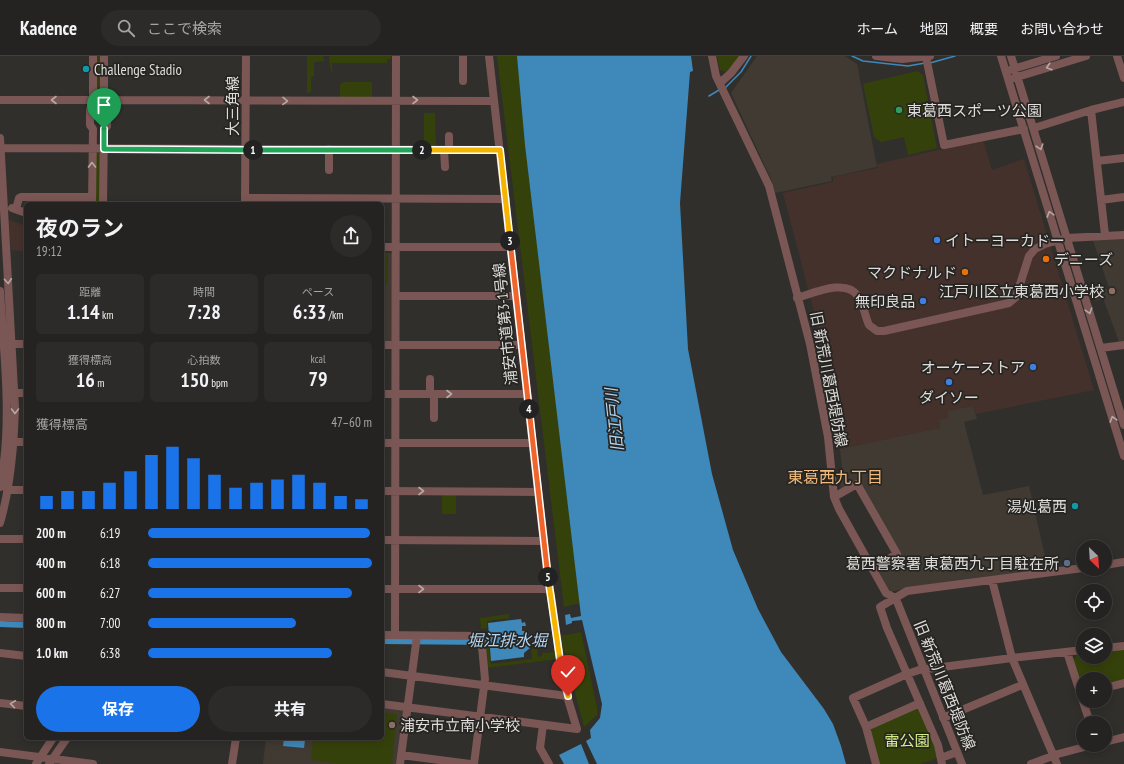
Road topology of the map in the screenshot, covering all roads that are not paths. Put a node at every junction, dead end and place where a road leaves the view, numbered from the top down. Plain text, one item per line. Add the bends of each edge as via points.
1 (93, 56) edge
2 (104, 56) edge
3 (246, 56) edge
4 (396, 56) edge
5 (463, 56) edge
6 (490, 56) edge
7 (712, 56) edge
8 (744, 56) edge
9 (876, 56) edge
10 (1001, 56) edge
11 (1011, 56) edge
12 (1056, 56) edge
13 (1086, 56) edge
14 (1117, 56) edge
15 (916, 57) edge
16 (928, 57) edge
17 (1015, 68) junction
18 (1006, 71) junction
19 (1018, 77) junction
20 (1124, 78) edge
21 (1008, 80) junction
22 (463, 81) dead end
23 (720, 83) junction
24 (0, 100) edge
25 (93, 100) junction
26 (104, 100) junction
27 (246, 100) junction
28 (396, 100) junction
29 (494, 101) junction
30 (1124, 102) edge
31 (1091, 110) junction
32 (1034, 128) junction
33 (1024, 129) junction
34 (449, 136) dead end
35 (0, 138) edge
36 (1, 148) edge
37 (92, 149) junction
38 (104, 149) junction
39 (329, 149) junction
40 (396, 149) junction
41 (245, 150) junction
42 (447, 150) junction
43 (500, 150) junction
44 (1124, 158) edge
45 (1097, 161) junction
46 (444, 167) dead end
47 (330, 170) dead end
48 (1124, 197) edge
49 (396, 198) junction
50 (506, 199) junction
51 (1101, 200) junction
52 (92, 201) edge
53 (245, 201) edge
54 (349, 201) edge
55 (104, 202) edge
56 (2, 205) edge
57 (16, 210) junction
58 (24, 212) edge
59 (1105, 235) junction
60 (1124, 235) edge
61 (1067, 238) junction
62 (1058, 240) junction
63 (384, 247) edge
64 (396, 247) junction
65 (511, 247) junction
66 (0, 291) edge
67 (396, 296) junction
68 (516, 296) junction
69 (797, 298) junction
70 (2, 339) edge
71 (12, 344) junction
72 (24, 344) edge
73 (384, 345) edge
74 (395, 345) junction
75 (522, 345) junction
76 (1124, 345) edge
77 (1101, 348) junction
78 (430, 379) dead end
79 (14, 393) junction
80 (24, 393) edge
81 (384, 394) edge
82 (396, 394) junction
83 (432, 394) junction
84 (527, 394) junction
85 (434, 418) dead end
86 (1124, 425) edge
87 (1122, 440) edge
88 (14, 442) junction
89 (24, 442) edge
90 (384, 442) edge
91 (395, 443) junction
92 (533, 443) junction
93 (1124, 456) edge
94 (2, 466) edge
95 (4, 489) edge
96 (24, 490) edge
97 (384, 491) edge
98 (396, 491) junction
99 (538, 492) junction
100 (834, 497) junction
101 (0, 523) edge
102 (0, 539) edge
103 (24, 539) edge
104 (384, 540) edge
105 (396, 540) junction
106 (544, 541) junction
107 (1124, 562) edge
108 (1112, 564) edge
109 (872, 569) junction
110 (1076, 569) edge
111 (992, 580) junction
112 (0, 588) edge
113 (24, 588) edge
114 (384, 589) edge
115 (395, 589) junction
116 (549, 589) junction
117 (895, 598) junction
118 (0, 617) edge
119 (24, 618) edge
120 (384, 635) edge
121 (395, 635) junction
122 (417, 636) junction
123 (1124, 646) edge
124 (1112, 647) edge
125 (1076, 651) edge
126 (1068, 652) junction
127 (0, 653) edge
128 (24, 656) edge
129 (1012, 658) junction
130 (923, 670) junction
131 (384, 672) edge
132 (907, 674) junction
133 (412, 676) junction
134 (1076, 676) edge
135 (1124, 683) edge
136 (484, 685) junction
137 (1022, 685) junction
138 (1112, 686) edge
139 (568, 696) junction
140 (0, 702) edge
141 (920, 703) junction
142 (384, 704) edge
143 (24, 706) edge
144 (408, 707) junction
145 (480, 717) junction
146 (943, 718) junction
147 (543, 725) junction
148 (866, 727) junction
149 (1124, 737) edge
150 (52, 740) edge
151 (66, 740) edge
152 (236, 740) edge
153 (1112, 740) edge
154 (1076, 750) edge
155 (0, 752) edge
156 (957, 752) junction
157 (401, 755) junction
158 (1053, 756) junction
159 (38, 760) edge
160 (54, 762) edge
161 (941, 762) edge
162 (93, 764) edge
163 (232, 764) edge
164 (400, 764) edge
165 (470, 764) edge
166 (474, 764) edge
167 (549, 764) edge
168 (876, 764) edge
169 (962, 764) edge
170 (1031, 764) edge
171 (1057, 764) edge

1 - 25 street
2 - 26 street
3 - 27 street, 大三角線
4 - 28 street
5 - 22 street
6 - 29 street, 浦安市道第3-1号線
7 - 23 street, 旧 新荒川葛西堤防線
8 - 23 street
9 - 15 street via 902,59
10 - 18 street
11 - 17 street
12 - 17 street
13 -> 19 street
14 - 20 street
15 - 16 street
16 - 33 street via 944,145
17 - 18 street
17 - 19 street
18 - 21 street
19 - 21 street
19 - 32 street
21 - 33 street
23 - 69 street, 旧 新荒川葛西堤防線 via 769,186
25 -> 24 street
25 - 37 street via 90,110 90,126 93,129
27 -> 26 street
26 - 38 street via 107,110
27 -> 28 street
27 - 41 street, 大三角線
28 -> 29 street
28 - 40 street
29 - 43 street, 浦安市道第3-1号線
30 - 31 street
31 - 32 street
31 - 45 street
32 -> 61 street
62 -> 33 street
34 - 42 street
35 - 36 street
36 - 37 street
36 - 56 street
37 - 38 street
52 -> 37 street
38 - 41 street
38 - 55 street
39 - 40 street
39 - 41 street
39 - 47 street
40 - 42 street
40 - 49 street
41 - 53 street, 大三角線
42 - 43 street
42 - 46 street
43 - 50 street, 浦安市道第3-1号線
44 - 45 street
45 - 51 street
48 - 51 street
49 - 50 street
49 - 54 street
49 - 64 street
50 - 65 street, 浦安市道第3-1号線
51 - 59 street
52 - 57 street via 21,197
53 - 54 street
56 - 57 street
56 -> 71 street
57 - 58 street
59 - 60 street
59 - 61 street
61 - 62 street
61 -> 77 street
62 - 69 street via 1032,252 1016,297 1009,302 895,328 877,330 869,325 860,297 850,288 832,288
87 -> 62 street
63 - 64 street
64 - 65 street
64 - 67 street
65 - 68 street, 浦安市道第3-1号線
66 - 70 street
67 - 68 street
67 - 74 street
68 - 75 street, 浦安市道第3-1号線
69 - 100 street, 旧 新荒川葛西堤防線 via 810,344 828,437
70 - 94 street via 7,395
71 - 72 street
71 - 79 street
73 - 74 street
74 - 75 street
74 - 82 street
75 - 84 street, 浦安市道第3-1号線
76 - 77 street
77 - 86 street
78 - 83 street
79 - 80 street
79 -> 88 street
81 - 82 street
82 - 83 street
82 - 91 street
83 -> 84 street
83 - 85 street
84 - 92 street, 浦安市道第3-1号線
87 - 93 street
88 - 89 street
88 - 95 street
90 - 91 street
91 - 92 street
91 - 98 street
92 - 99 street, 浦安市道第3-1号線
94 - 95 street
95 - 96 street
95 - 101 street
97 - 98 street
98 -> 99 street
98 - 105 street
99 - 106 street, 浦安市道第3-1号線
100 - 109 street, 旧 新荒川葛西堤防線
100 - 109 street via 857,484 897,554
102 - 103 street
104 - 105 street
105 - 106 street
105 - 115 street
106 - 116 street, 浦安市道第3-1号線
107 - 108 street
109 - 117 street, 旧 新荒川葛西堤防線 via 886,593
110 - 111 street
111 - 117 street via 907,591
111 - 129 street
112 - 113 street
114 - 115 street
115 -> 116 street
115 - 121 street
116 - 139 street, 浦安市道第3-1号線
117 - 130 street, 旧 新荒川葛西堤防線
117 - 132 street via 880,608
118 - 119 street
120 - 121 street
121 - 122 street
122 - 133 street
122 - 136 street via 481,636
123 - 124 street
125 - 126 street
126 - 129 street
126 - 134 street
127 - 128 street
129 - 130 street
129 - 137 street
130 - 132 street
130 - 146 street, 旧 新荒川葛西堤防線
131 - 133 street
132 - 141 street
132 - 148 street via 853,698
133 - 136 street
133 - 144 street
135 - 138 street
136 - 139 street
136 - 145 street
137 - 146 street
137 - 158 street
139 - 147 street, 浦安市道第3-1号線 via 577,730
143 -> 140 street
141 - 148 street
141 - 161 street via 938,745
142 - 144 street
144 - 145 street
144 - 157 street
145 - 147 street
145 - 166 street
146 - 156 street, 旧 新荒川葛西堤防線
147 - 167 street via 540,748
148 - 168 street
149 - 153 street
150 - 159 street
151 - 160 street
152 - 163 street
154 - 158 street
155 - 159 street
156 - 161 street
156 - 169 street, 旧 新荒川葛西堤防線
157 - 164 street
157 - 165 street
158 - 170 street
158 - 171 street
159 - 160 street
160 - 162 street

